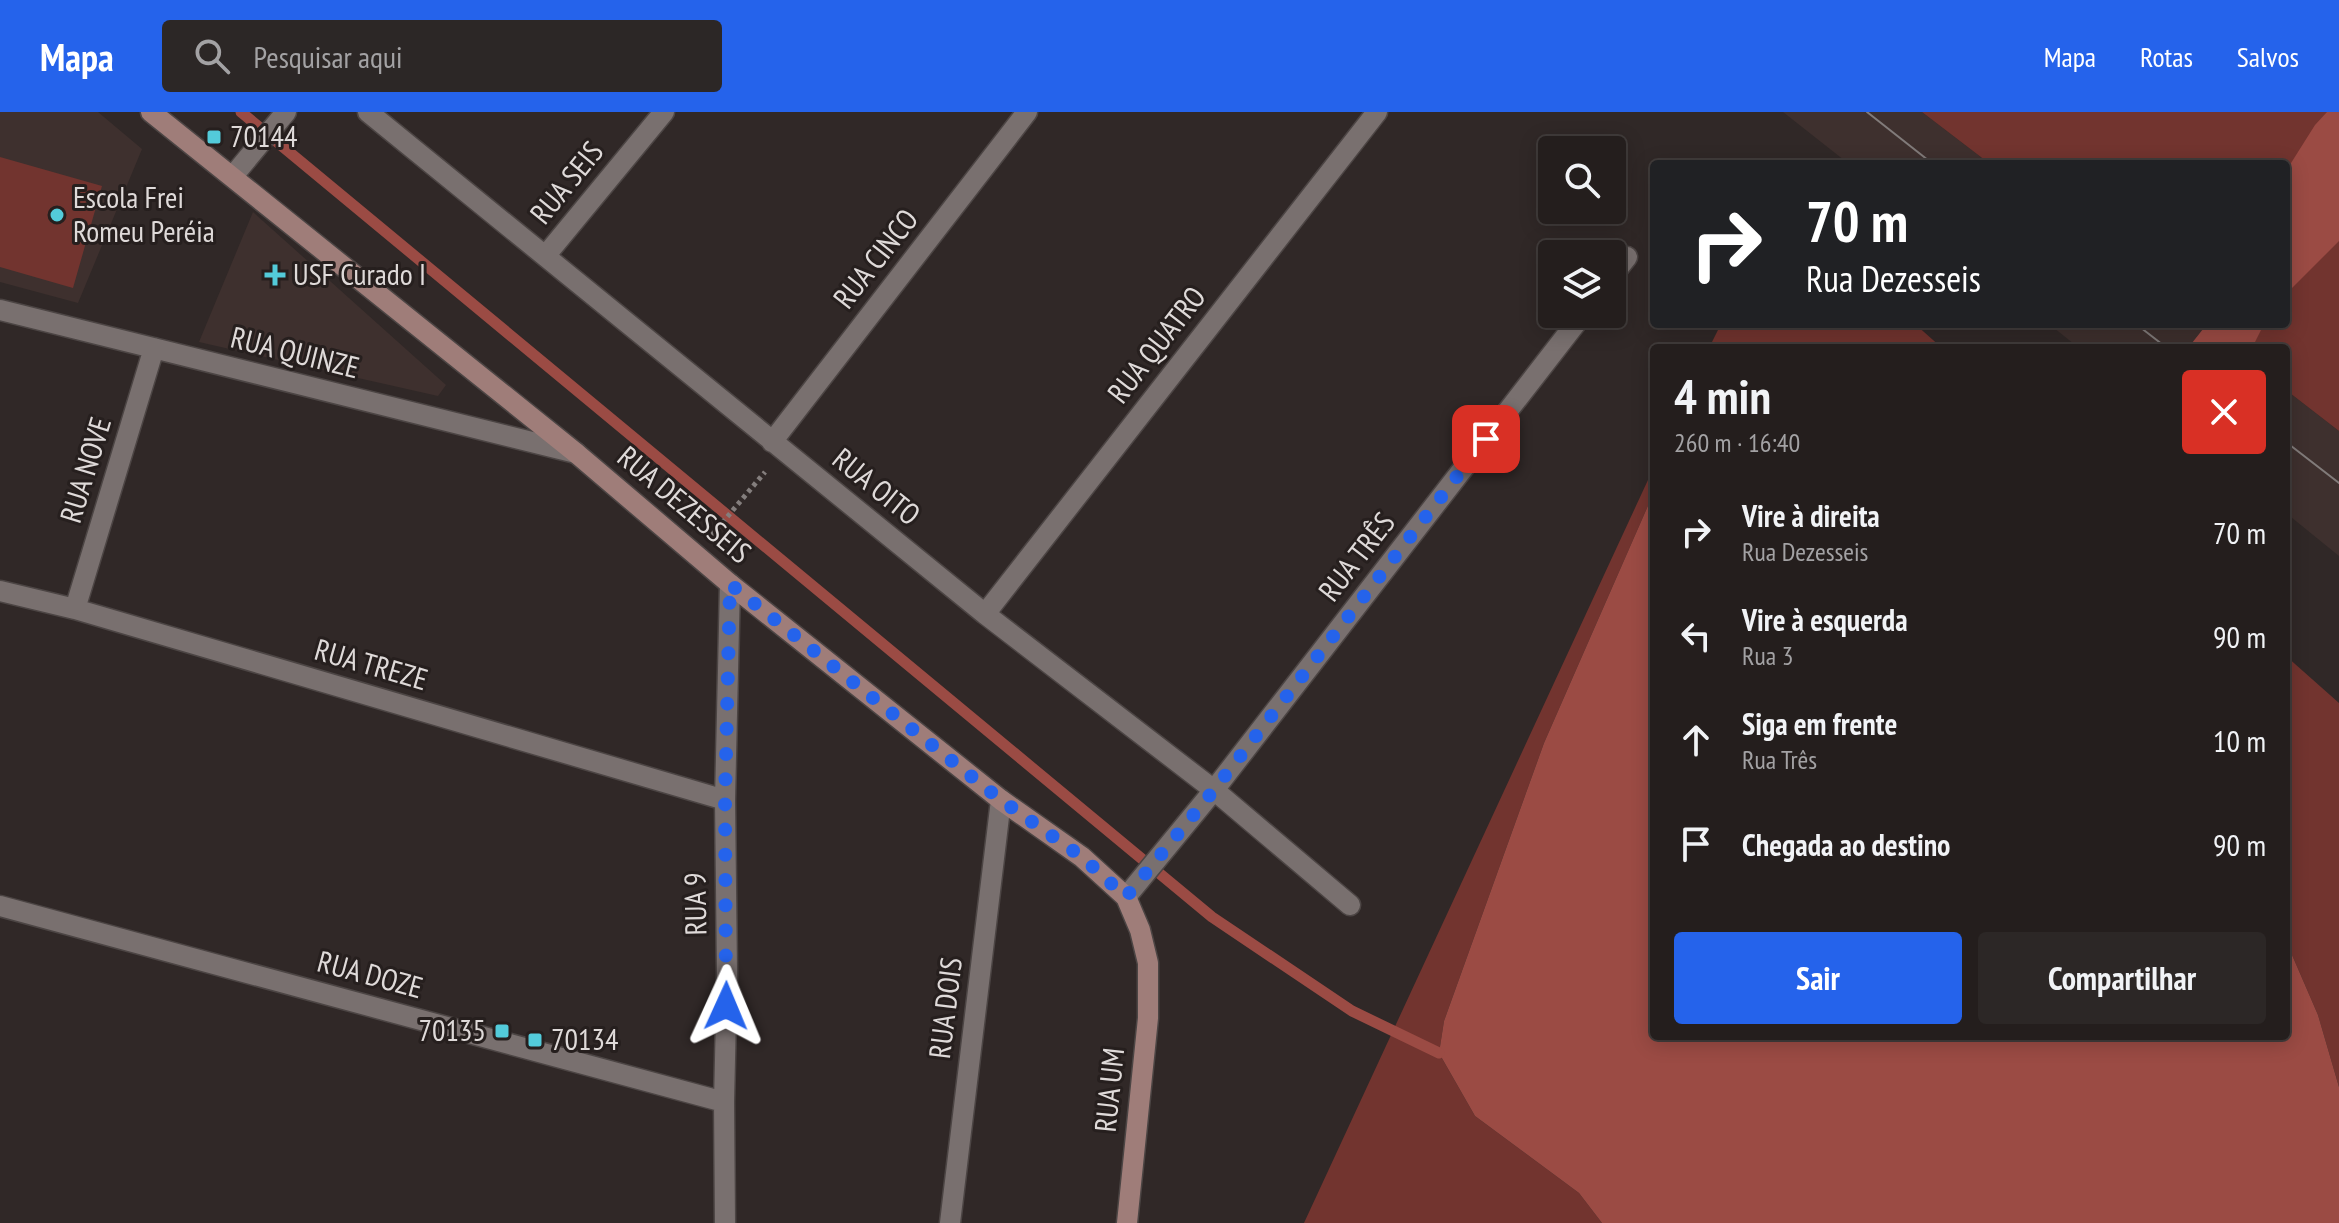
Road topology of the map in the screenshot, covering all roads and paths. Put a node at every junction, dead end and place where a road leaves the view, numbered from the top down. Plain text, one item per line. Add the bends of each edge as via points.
1 (151, 112) edge
2 (286, 112) edge
3 (368, 112) edge
4 (664, 112) edge
5 (1027, 112) edge
6 (1377, 112) edge
7 (233, 176) junction
8 (546, 255) junction
9 (0, 310) edge
10 (1572, 328) edge
11 (154, 348) junction
12 (772, 442) junction
13 (576, 453) junction
14 (770, 465) dead end
15 (714, 533) dead end
16 (730, 584) junction
17 (0, 591) edge
18 (75, 609) junction
19 (985, 614) junction
20 (1214, 790) junction
21 (725, 800) junction
22 (1001, 800) junction
23 (1126, 897) junction
24 (1350, 905) dead end
25 (0, 906) edge
26 (1148, 963) joint
27 (724, 1102) junction
28 (725, 1223) edge
29 (950, 1223) edge
30 (1127, 1223) edge

1 - 7 street, RUA DEZESSEIS
2 - 7 street
3 - 8 street, RUA OITO
4 - 8 street, RUA SEIS
5 - 12 street, RUA CINCO
6 - 19 street, RUA QUATRO
7 - 13 street, RUA DEZESSEIS
8 - 12 street, RUA OITO
9 - 11 street, RUA QUINZE
10 - 20 street, RUA TRÊS
11 - 13 street, RUA QUINZE
11 - 18 street, RUA NOVE
12 - 19 street, RUA OITO
13 - 16 street, RUA DEZESSEIS
14 - 15 path
16 - 21 street, RUA 9
16 - 22 street, RUA DEZESSEIS
17 - 18 street, RUA TREZE
18 - 21 street, RUA TREZE
19 - 20 street, RUA OITO
20 - 23 street, RUA TRÊS
20 - 24 street, RUA OITO
21 - 27 street, RUA 9
22 - 23 street, RUA DEZESSEIS via 1082,857
22 - 29 street, RUA DOIS
23 - 26 street, RUA DEZESSEIS
25 - 27 street, RUA DOZE
26 - 30 street, RUA UM via 1148,1018
27 - 28 street, RUA 9

